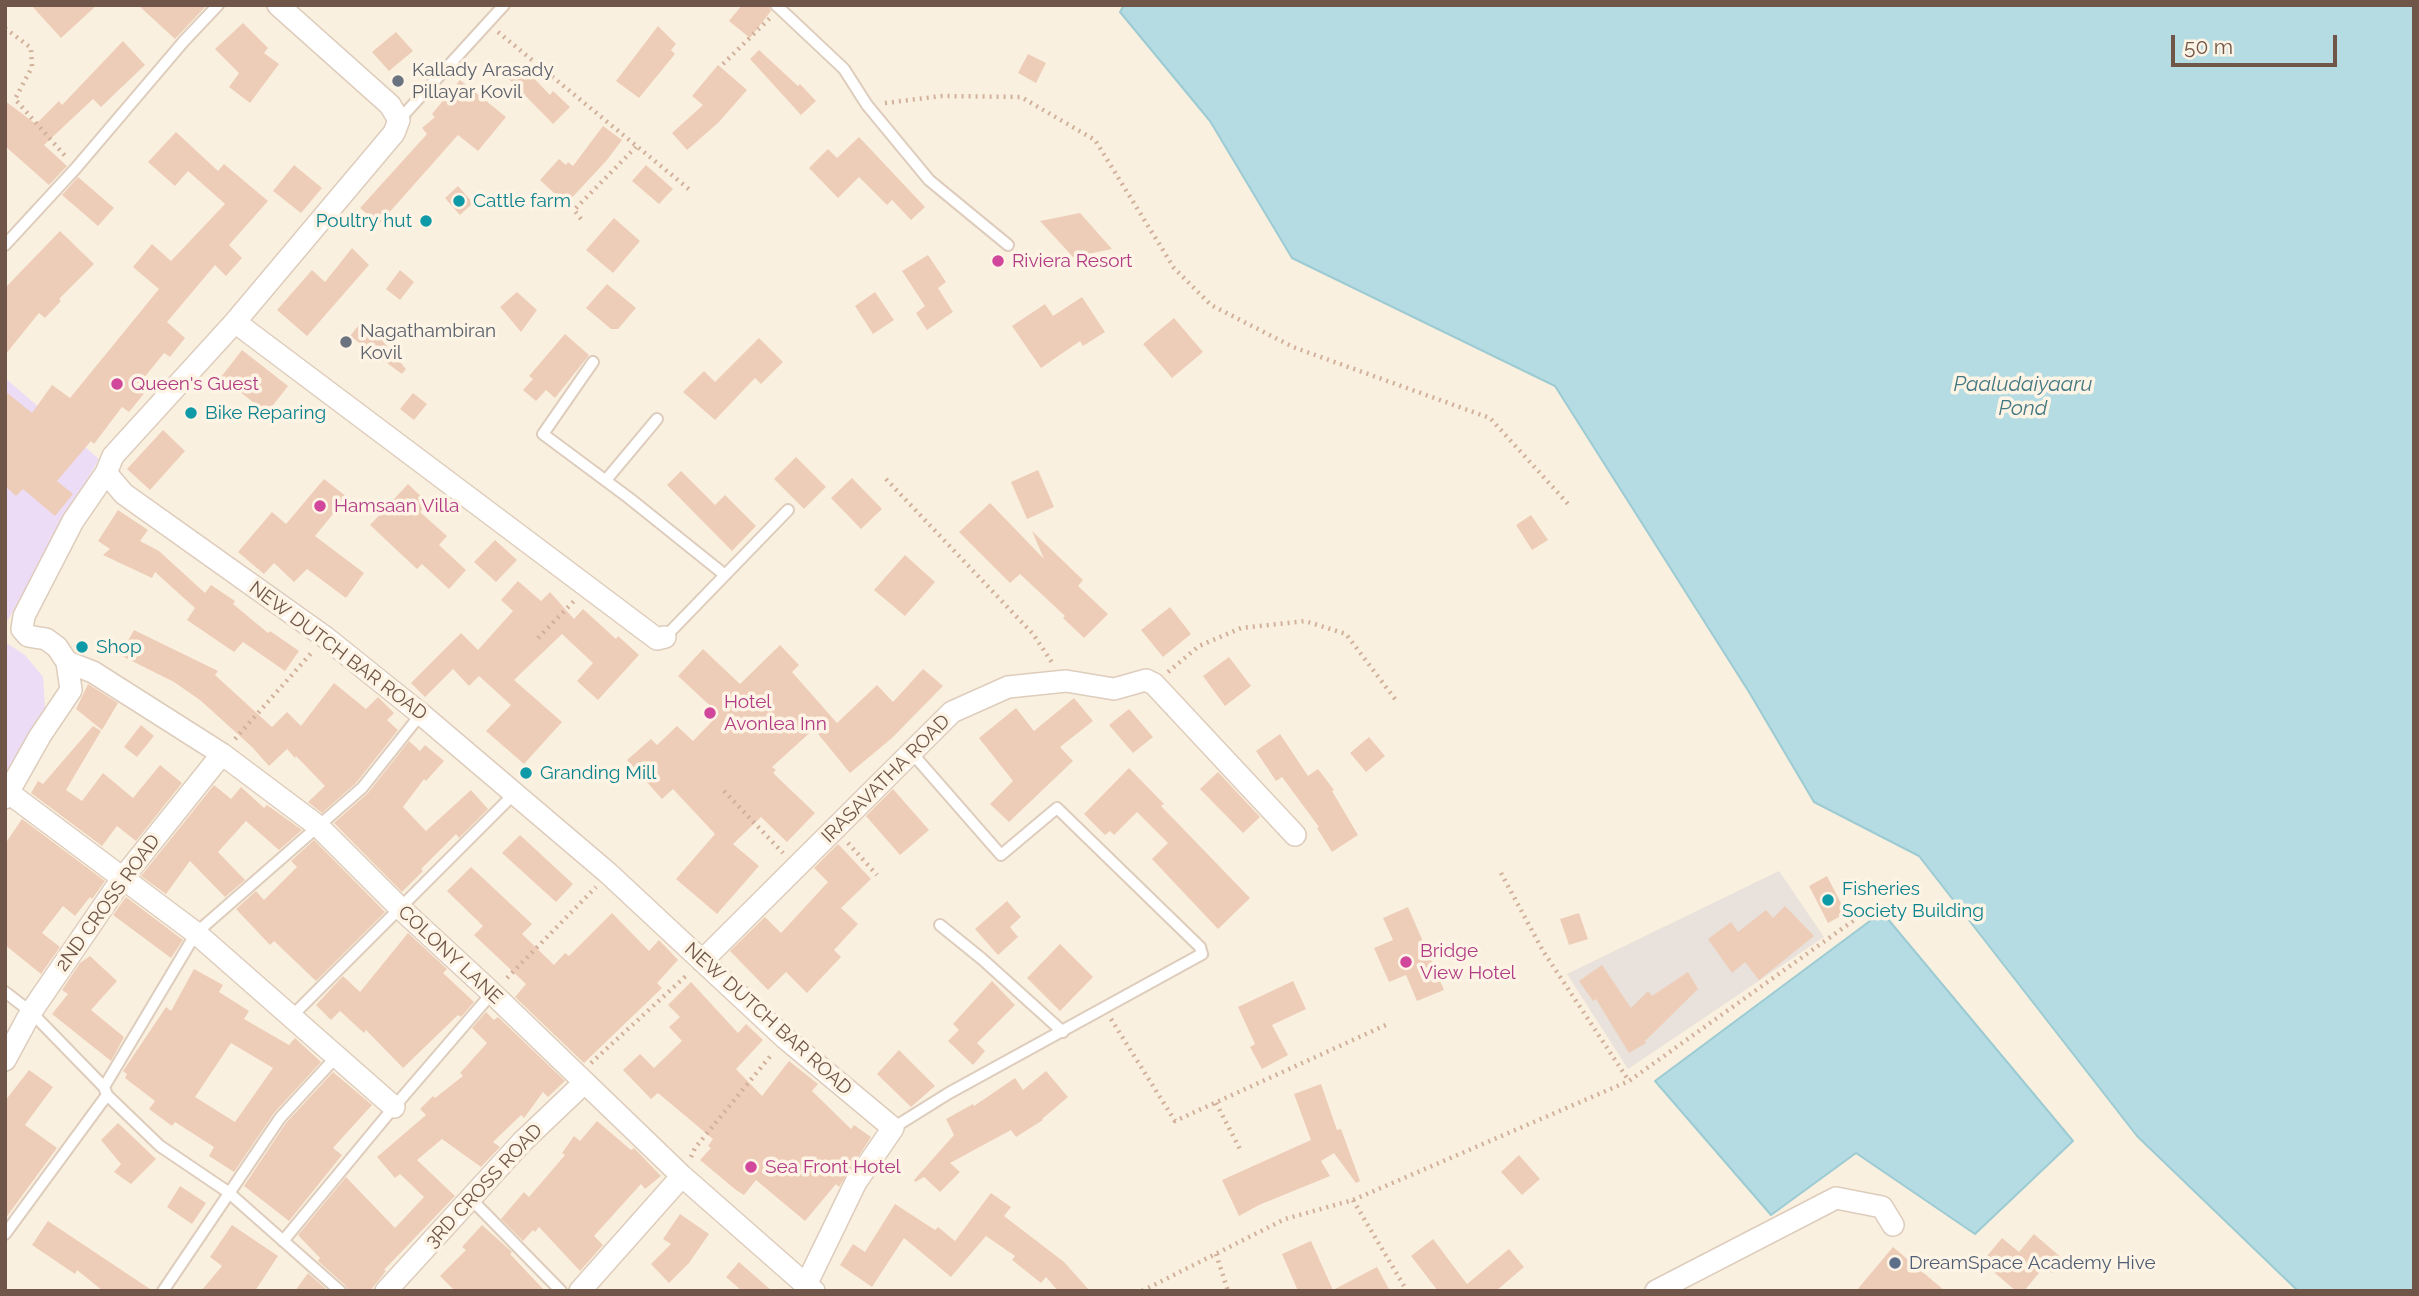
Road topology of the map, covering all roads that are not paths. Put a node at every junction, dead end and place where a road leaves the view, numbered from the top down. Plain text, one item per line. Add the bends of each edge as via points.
1 (218, 5) edge
2 (278, 5) edge
3 (504, 5) edge
4 (778, 7) edge
5 (399, 120) junction
6 (1008, 244) dead end
7 (5, 245) edge
8 (235, 322) junction
9 (593, 362) dead end
10 (657, 419) dead end
11 (106, 473) junction
12 (606, 480) junction
13 (788, 510) dead end
14 (725, 575) junction
15 (665, 637) joint
16 (67, 662) junction
17 (421, 714) junction
18 (911, 752) junction
19 (222, 754) junction
20 (515, 793) junction
21 (6, 795) edge
22 (318, 826) junction
23 (1295, 835) dead end
24 (122, 879) junction
25 (400, 908) junction
26 (940, 925) dead end
27 (196, 933) junction
28 (702, 961) junction
29 (5, 992) edge
30 (492, 993) junction
31 (31, 1012) junction
32 (292, 1017) junction
33 (1063, 1032) junction
34 (336, 1057) junction
35 (5, 1060) edge
36 (581, 1079) junction
37 (105, 1091) junction
38 (394, 1107) junction
39 (893, 1128) junction
40 (682, 1176) junction
41 (228, 1192) junction
42 (471, 1199) junction
43 (1893, 1225) dead end
44 (5, 1234) edge
45 (283, 1241) junction
46 (810, 1288) edge
47 (163, 1291) edge
48 (340, 1291) edge
49 (386, 1291) edge
50 (561, 1291) edge
51 (580, 1291) edge
52 (1657, 1291) edge

1 - 7 lane
2 - 5 street via 390,105
3 - 5 lane
4 - 6 lane via 844,69 867,105 929,180
5 - 8 street via 394,133
8 - 11 street via 113,456
8 - 15 street via 587,588 657,639
9 - 12 lane via 543,434
10 - 12 lane
11 - 16 street via 73,521 24,616 22,629 28,636 46,639
11 - 17 street, NEW DUTCH BAR ROAD via 124,494 325,637
12 - 14 lane
13 - 14 lane
14 - 15 lane
16 - 19 street, COLONY LANE via 93,672
16 - 21 street via 71,690
17 - 20 street, NEW DUTCH BAR ROAD
17 - 22 lane via 362,788
18 - 23 street, IRASAVATHA ROAD via 952,712 1008,687 1066,681 1114,689 1146,680
18 - 28 street, IRASAVATHA ROAD
18 - 33 lane via 1001,855 1057,808 1200,947 1202,954 1191,962
19 - 22 street, COLONY LANE
19 - 24 street, 2ND CROSS ROAD
20 - 25 lane
20 - 28 street, NEW DUTCH BAR ROAD
21 - 24 street
22 - 25 street, COLONY LANE
22 - 27 lane
24 - 27 street
24 - 31 street, 2ND CROSS ROAD
25 - 30 street, COLONY LANE
25 - 32 lane
26 - 33 lane
27 - 32 street
27 - 37 lane
28 - 39 street, NEW DUTCH BAR ROAD
29 - 31 lane
30 - 36 street, COLONY LANE
30 - 38 lane
31 - 35 street, 2ND CROSS ROAD
31 - 37 lane
32 - 34 street
33 - 39 lane
34 - 38 street
34 - 41 lane via 280,1118
36 - 40 street, COLONY LANE
36 - 42 street, 3RD CROSS ROAD
37 - 41 lane via 160,1146
37 - 44 lane
38 - 45 lane
39 - 46 street via 856,1182
40 - 46 street, COLONY LANE
40 - 51 street
41 - 45 lane
41 - 47 lane
42 - 49 street, 3RD CROSS ROAD
42 - 50 lane
43 - 52 street via 1882,1207 1836,1198
45 - 48 lane

